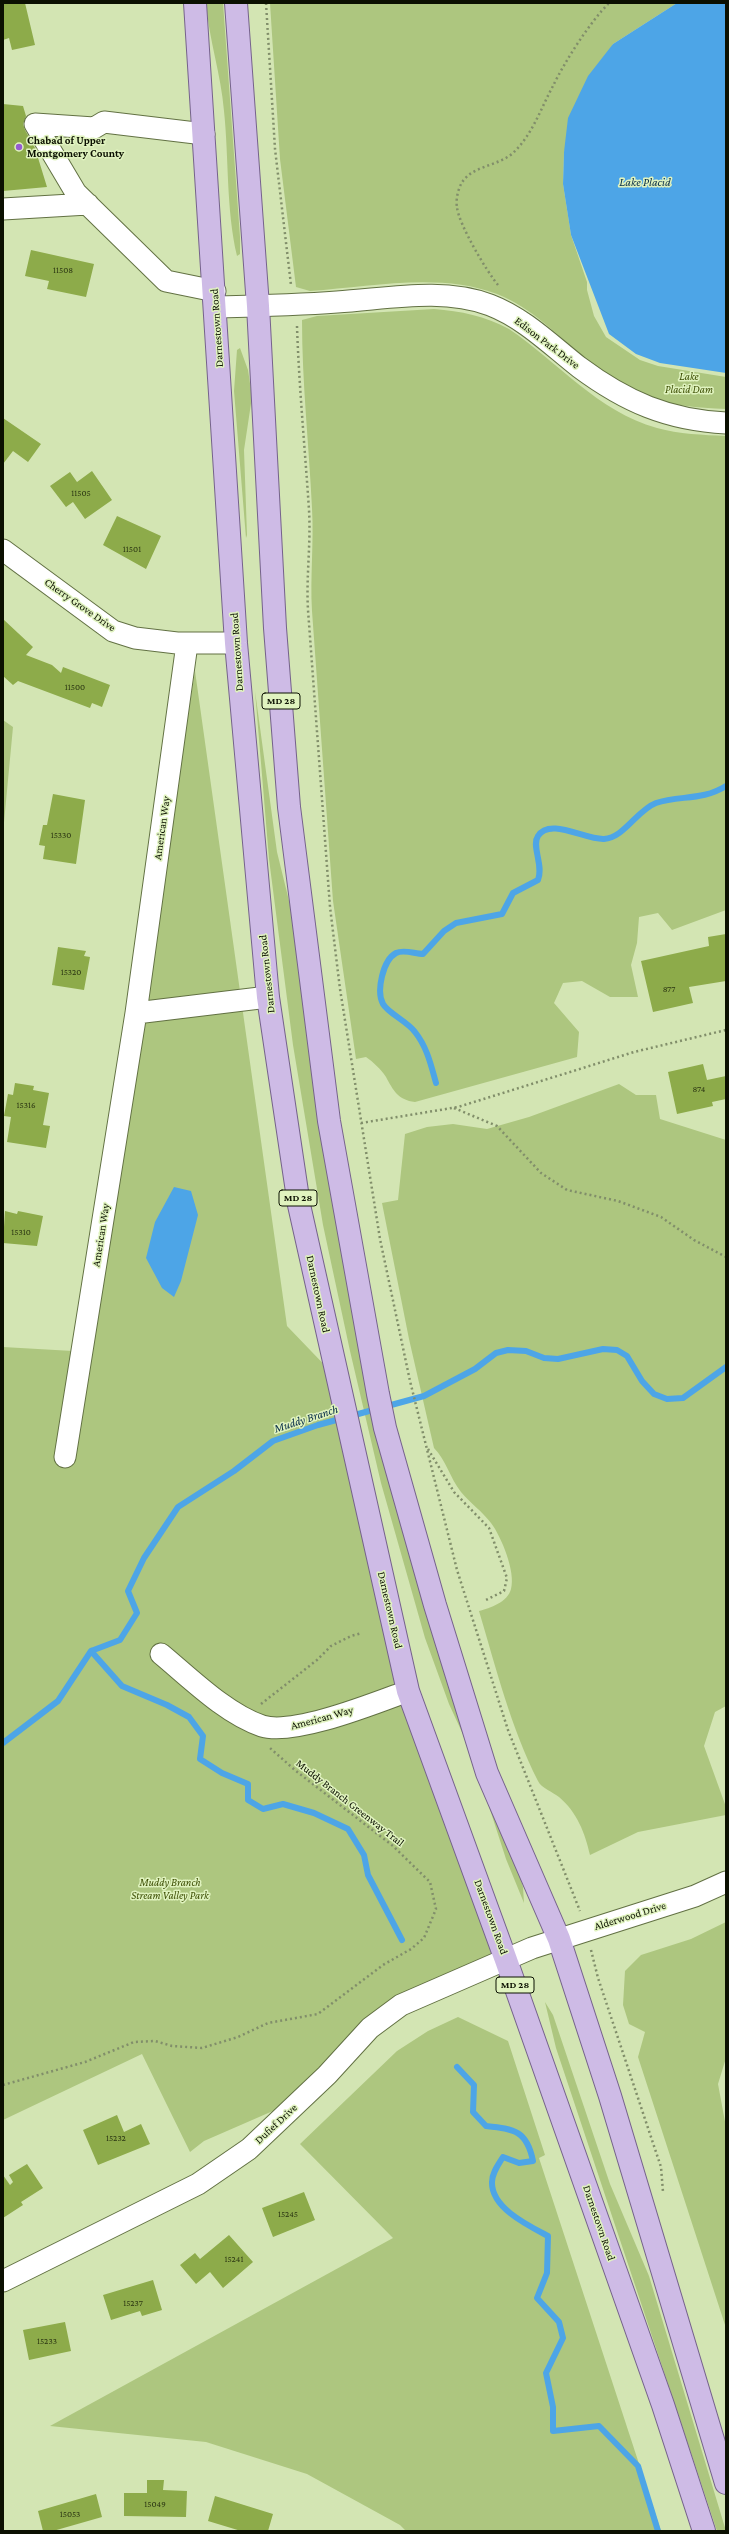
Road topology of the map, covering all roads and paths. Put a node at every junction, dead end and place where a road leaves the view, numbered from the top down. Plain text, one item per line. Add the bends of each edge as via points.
1 (195, 3) edge
2 (236, 3) edge
3 (266, 3) edge
4 (610, 3) edge
5 (204, 134) junction
6 (88, 204) junction
7 (3, 209) edge
8 (503, 289) dead end
9 (216, 299) junction
10 (294, 305) junction
11 (258, 306) junction
12 (726, 423) edge
13 (3, 550) edge
14 (236, 643) junction
15 (187, 644) junction
16 (268, 997) junction
17 (136, 1012) junction
18 (726, 1030) edge
19 (453, 1108) junction
20 (361, 1124) junction
21 (726, 1256) edge
22 (65, 1457) dead end
23 (486, 1600) dead end
24 (362, 1633) dead end
25 (161, 1654) dead end
26 (408, 1691) junction
27 (262, 1726) junction
28 (726, 1882) edge
29 (559, 1939) junction
30 (532, 1948) joint
31 (506, 1960) junction
32 (3, 2085) edge
33 (3, 2280) edge
34 (726, 2483) edge
35 (704, 2531) edge

1 - 5 main road, Darnestown Road / MD 28
2 - 11 main road, MD 28
3 - 10 path via 275,149
4 - 8 path via 599,13 554,83 526,138 514,152 467,176 459,189 456,207 461,220 484,266
5 - 6 street, Edison Park Drive via 104,122 94,128 35,124 76,193
5 - 9 main road, Darnestown Road / MD 28
6 - 7 street
6 - 9 street, Edison Park Drive via 166,281
9 - 11 street, Edison Park Drive
9 - 14 main road, Darnestown Road / MD 28
10 - 11 street, Edison Park Drive
10 - 12 street, Edison Park Drive via 437,295 474,301 507,313 580,367 632,401 676,418
10 - 20 path via 309,512 306,581 323,824 340,989
11 - 29 main road, MD 28 via 275,628 289,807 329,1121 378,1394 385,1428 435,1605 487,1773
13 - 15 street, Cherry Grove Drive via 113,630 135,638
14 - 15 street, Cherry Grove Drive
14 - 16 main road, Darnestown Road / MD 28
15 - 17 street, American Way
16 - 17 street
16 - 26 main road, Darnestown Road / MD 28 via 299,1205 340,1397
17 - 22 street, American Way
18 - 19 path via 634,1052
19 - 20 path
19 - 21 path via 497,1126 541,1173 567,1190 618,1201 661,1217 694,1240
20 - 23 path via 380,1239 426,1446 454,1492 489,1528 507,1578 504,1590
24 - 27 path, Muddy Branch Greenway Trail via 331,1646 274,1696 262,1701 257,1714
25 - 27 street, American Way via 225,1706
26 - 27 street, American Way via 364,1707 288,1728
26 - 31 main road, Darnestown Road / MD 28
27 - 32 path, Muddy Branch Greenway Trail via 270,1748 393,1846 430,1882 436,1909 424,1938 318,2014 268,2023 238,2037 202,2048 155,2041 134,2042 85,2062
28 - 29 street, Alderwood Drive via 695,1896
29 - 30 street, Alderwood Drive
29 - 34 main road, MD 28 via 610,2096
30 - 31 street, Dufief Drive
31 - 33 street, Dufief Drive via 401,2005 370,2028 321,2081 249,2149 198,2184
31 - 35 main road, Darnestown Road / MD 28 via 660,2398

